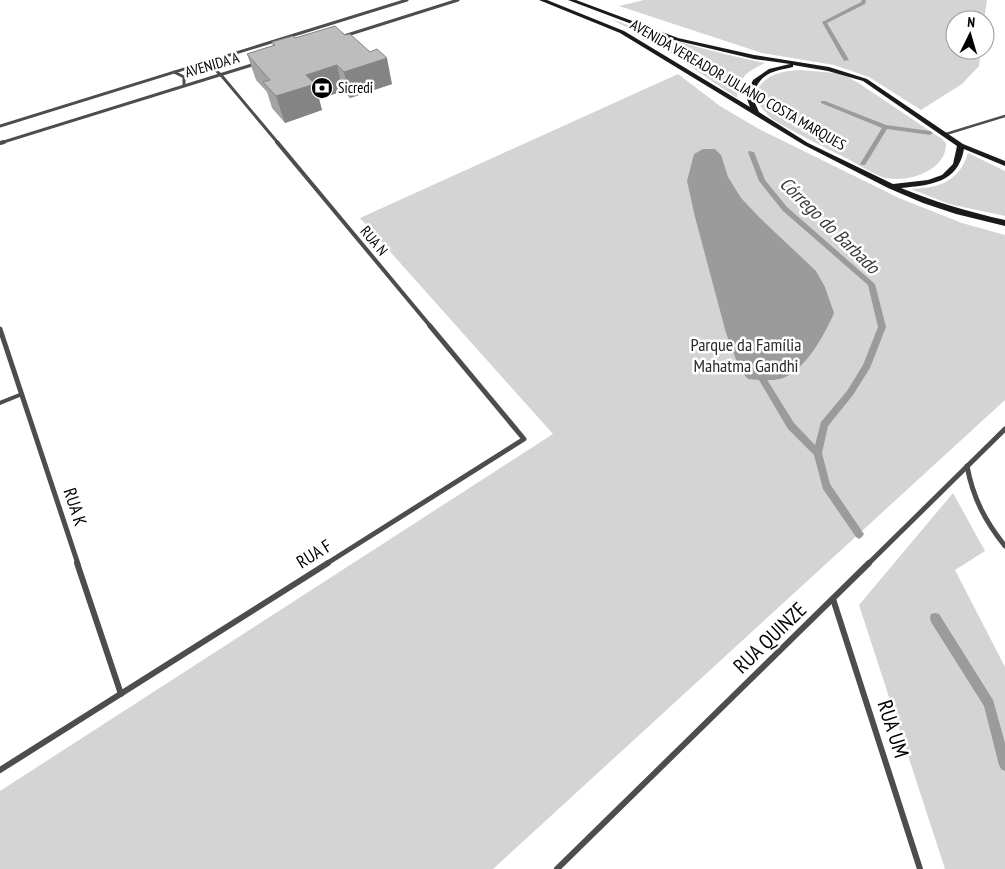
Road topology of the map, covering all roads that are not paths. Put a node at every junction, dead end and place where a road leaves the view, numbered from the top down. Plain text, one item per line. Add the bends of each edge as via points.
1 (407, 0) edge
2 (458, 0) edge
3 (542, 0) edge
4 (571, 0) edge
5 (335, 39) edge
6 (259, 63) edge
7 (201, 64) junction
8 (797, 64) junction
9 (174, 72) junction
10 (221, 75) junction
11 (184, 85) junction
12 (756, 114) junction
13 (1005, 116) edge
14 (0, 126) edge
15 (946, 134) junction
16 (0, 143) edge
17 (961, 145) junction
18 (1005, 164) edge
19 (891, 186) junction
20 (1005, 223) edge
21 (0, 329) edge
22 (1, 338) edge
23 (22, 394) junction
24 (0, 403) edge
25 (1005, 429) edge
26 (524, 440) joint
27 (967, 466) junction
28 (1005, 546) edge
29 (833, 599) junction
30 (121, 694) junction
31 (0, 770) edge
32 (557, 869) edge
33 (920, 869) edge

1 - 7 street, AVENIDA A
2 - 5 street
3 - 12 main road, AVENIDA VEREADOR JULIANO COSTA MARQUES via 622,32
4 - 8 main road via 676,39
6 - 10 street, AVENIDA A
7 - 9 street, AVENIDA A
7 - 10 street, RUA N via 210,66
8 - 12 main road via 771,70 754,81 749,96
8 - 15 main road via 865,80
9 - 11 street via 184,77
9 - 14 street, AVENIDA A
10 - 11 street, AVENIDA A
10 - 26 street, RUA N
11 - 16 street, AVENIDA A
12 - 19 main road, AVENIDA VEREADOR JULIANO COSTA MARQUES via 806,144
13 - 15 lane
15 - 17 main road
17 - 18 main road
17 - 19 main road via 957,164 944,176 922,184
19 - 20 main road, AVENIDA VEREADOR JULIANO COSTA MARQUES via 926,201
21 - 22 street, RUA K
22 - 23 street, RUA K
23 - 24 lane
23 - 30 street, RUA K
25 - 27 street, RUA QUINZE
26 - 30 street, RUA F
27 - 28 street via 972,495 980,513
27 - 29 street, RUA QUINZE
29 - 32 street, RUA QUINZE
29 - 33 street, RUA UM
30 - 31 street, RUA F

